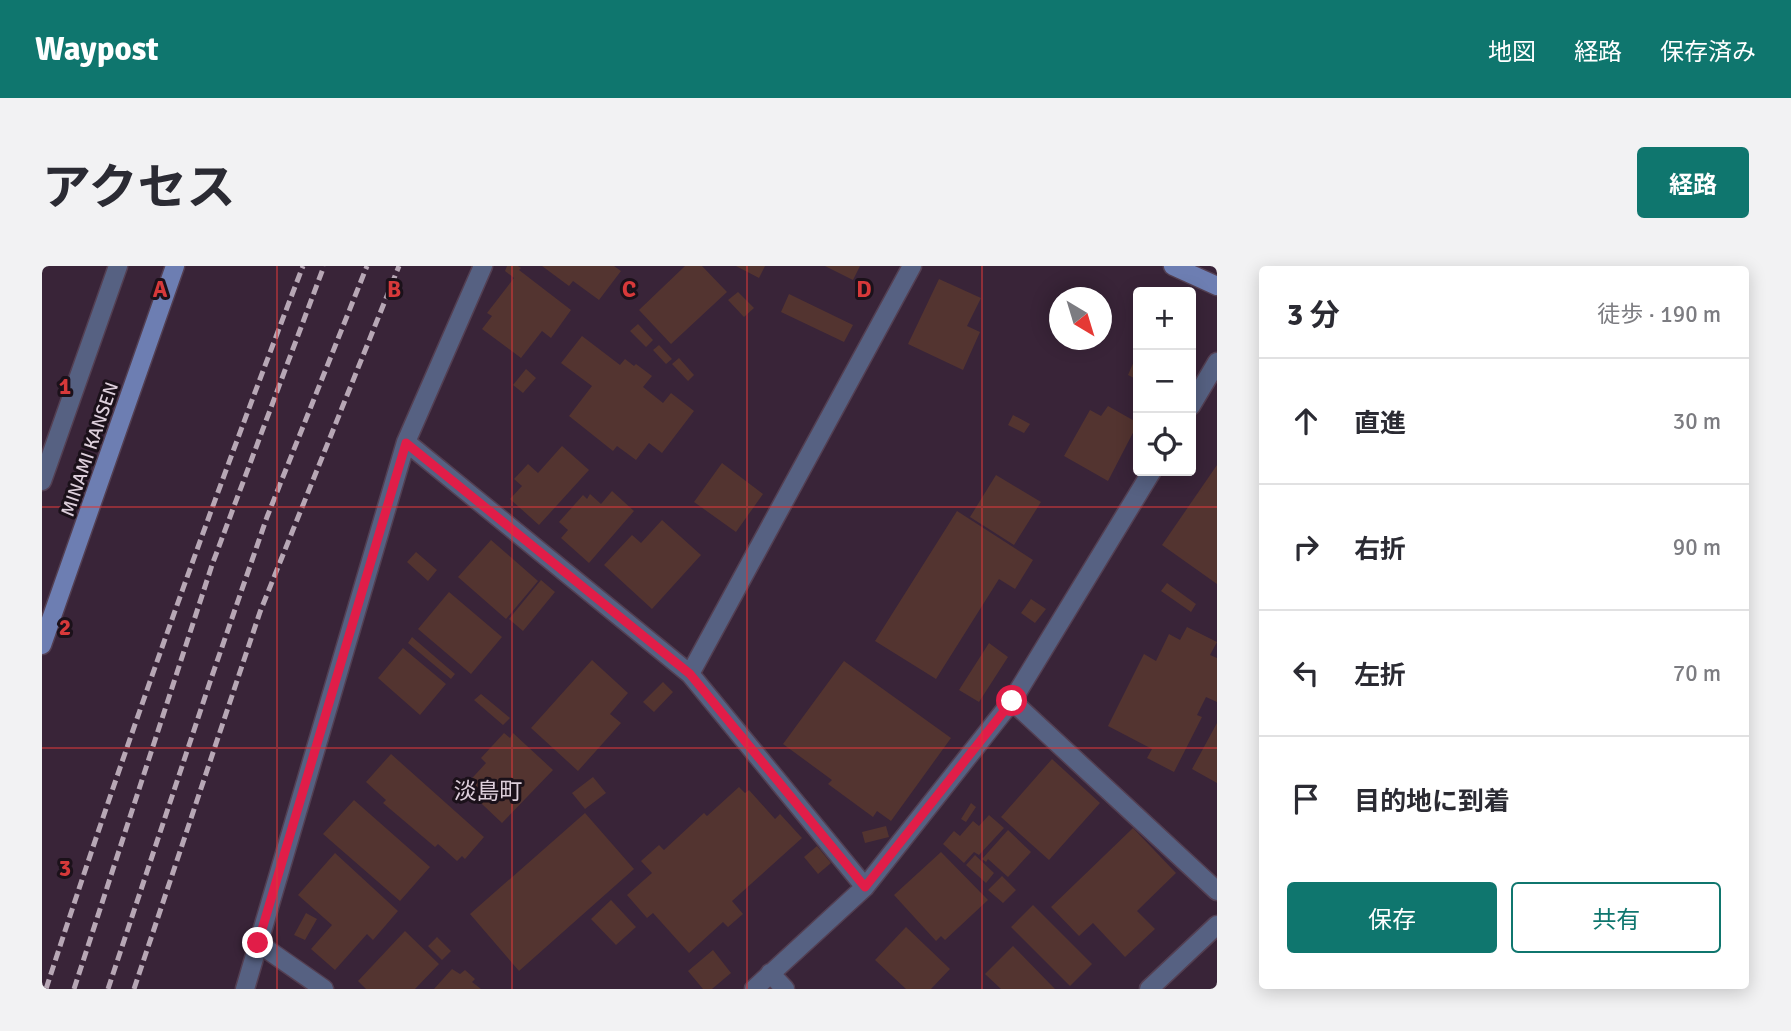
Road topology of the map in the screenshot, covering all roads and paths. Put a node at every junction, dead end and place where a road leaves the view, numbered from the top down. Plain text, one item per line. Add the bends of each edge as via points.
1 (118, 266) edge
2 (175, 266) edge
3 (483, 266) edge
4 (912, 266) edge
5 (1173, 266) edge
6 (1217, 286) edge
7 (1217, 362) edge
8 (1196, 398) edge
9 (406, 443) junction
10 (1149, 476) edge
11 (42, 481) edge
12 (42, 645) edge
13 (690, 674) junction
14 (1012, 701) junction
15 (865, 887) junction
16 (1217, 891) edge
17 (1217, 925) edge
18 (258, 943) junction
19 (769, 973) junction
20 (245, 989) edge
21 (324, 989) edge
22 (754, 989) edge
23 (785, 989) edge
24 (1149, 989) edge

1 - 11 street
2 - 12 main road, MINAMI KANSEN
3 - 9 street
4 - 13 street
5 - 6 main road
7 - 8 street
9 - 13 street
9 - 18 street
10 - 14 street
13 - 15 street
14 - 15 street
14 - 16 street
15 - 19 street
17 - 24 street
18 - 20 street
18 - 21 street
19 - 22 street
19 - 23 street

